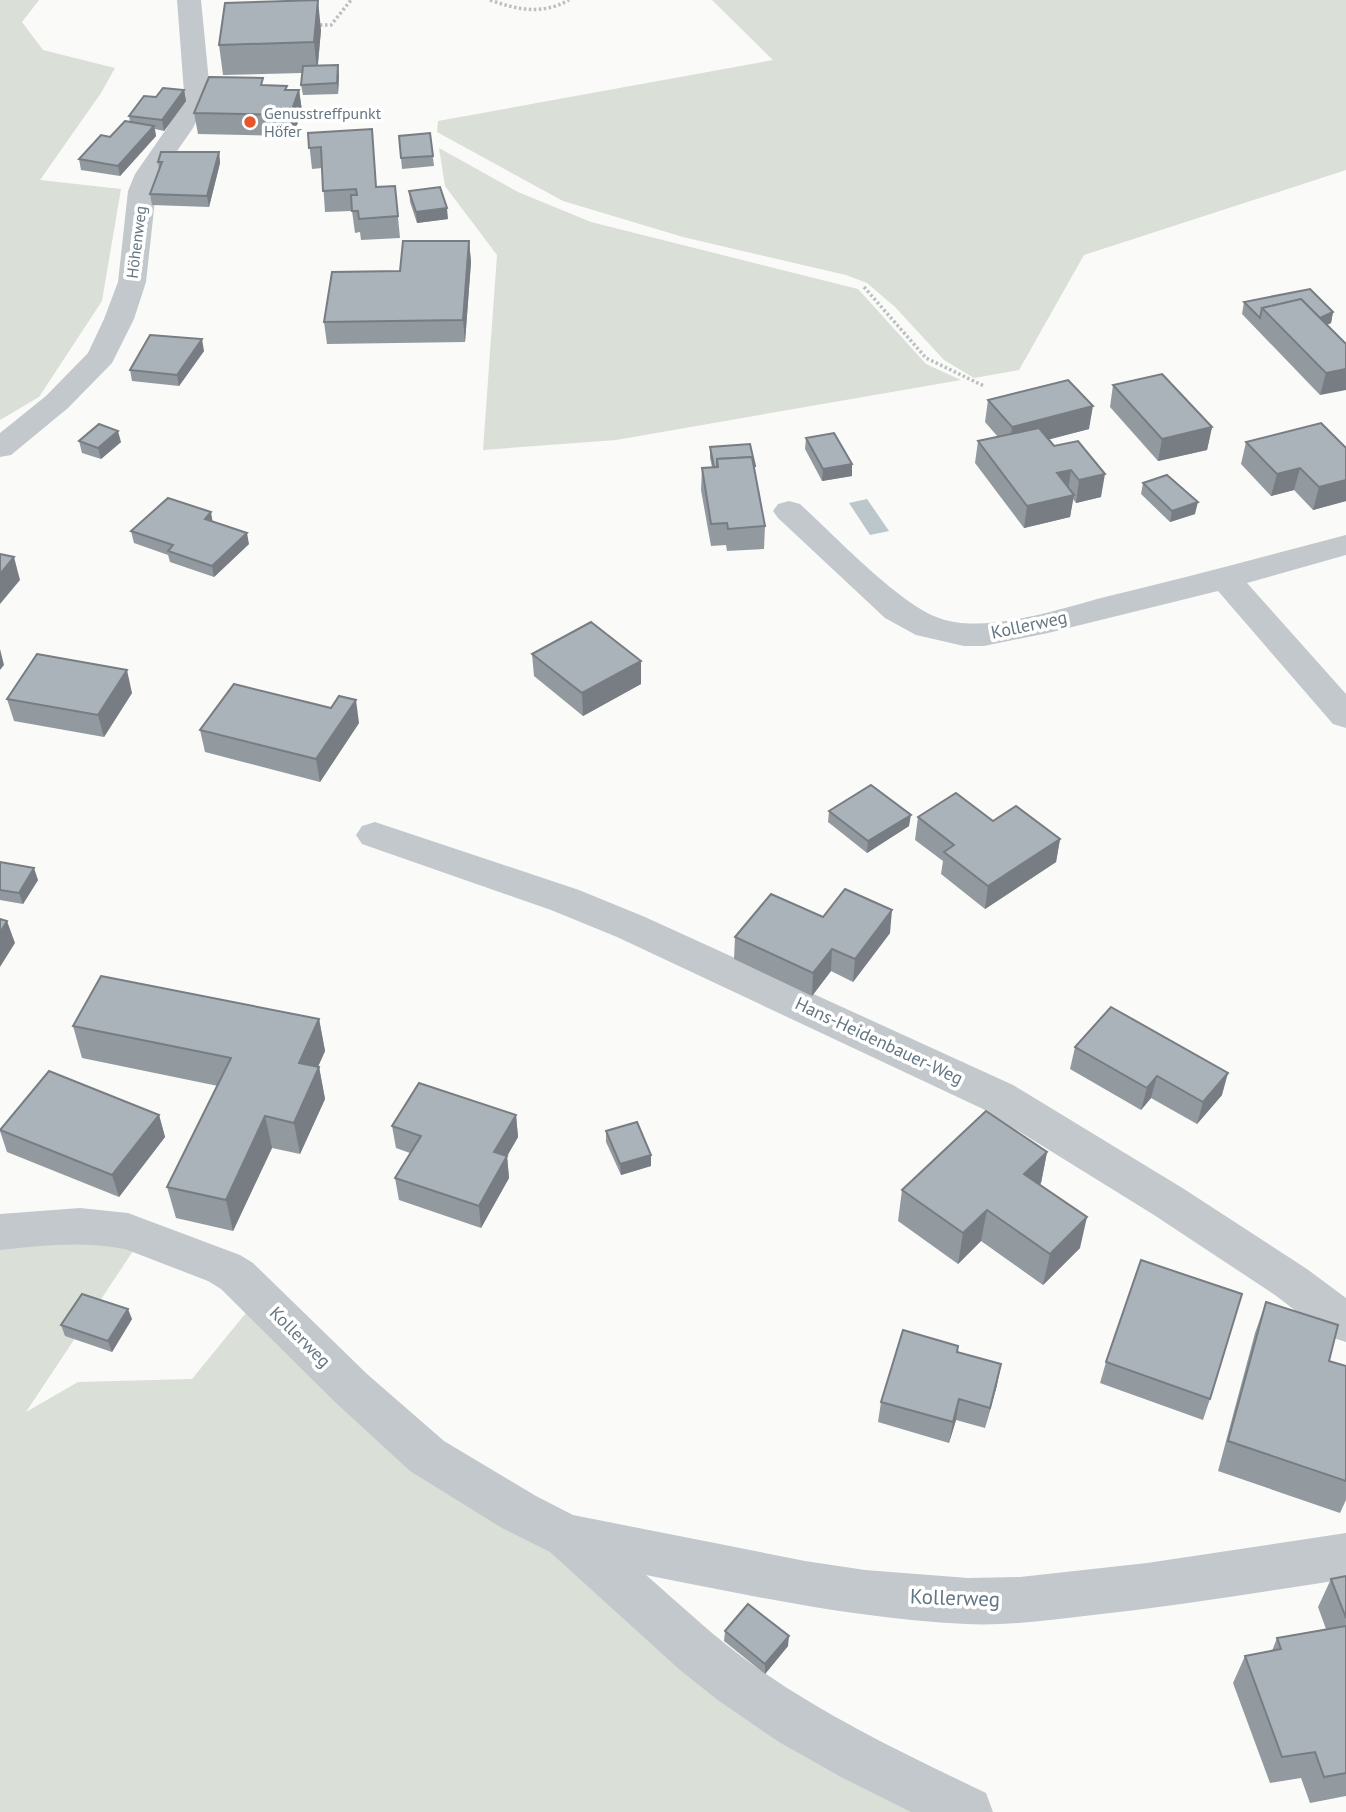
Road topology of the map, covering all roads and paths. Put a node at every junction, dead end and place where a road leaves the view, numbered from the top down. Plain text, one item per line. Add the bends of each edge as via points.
1 (189, 0) edge
2 (351, 0) edge
3 (490, 0) edge
4 (569, 0) edge
5 (304, 25) edge
6 (864, 287) dead end
7 (984, 386) dead end
8 (0, 448) edge
9 (789, 511) dead end
10 (1346, 545) edge
11 (1225, 579) junction
12 (1346, 716) edge
13 (375, 835) dead end
14 (0, 1233) edge
15 (1346, 1323) edge
16 (567, 1536) junction
17 (1346, 1556) edge
18 (967, 1812) edge

1 - 8 street, Höhenweg via 197,92 142,191 132,282 119,319 101,358 57,402
2 - 5 path via 331,25
3 - 4 path via 539,12
6 - 7 path via 926,358
9 - 11 street, Kollerweg via 897,610 928,627 964,635 1003,632
10 - 11 street, Kollerweg
11 - 12 street
13 - 15 street, Hans-Heidenbauer-Weg via 631,927 998,1097 1189,1215
14 - 16 street, Kollerweg via 74,1225 112,1228 224,1268 262,1298 427,1456
16 - 17 street, Kollerweg via 805,1584 968,1601 1147,1586
16 - 18 street, Kollerweg via 737,1684 859,1759

